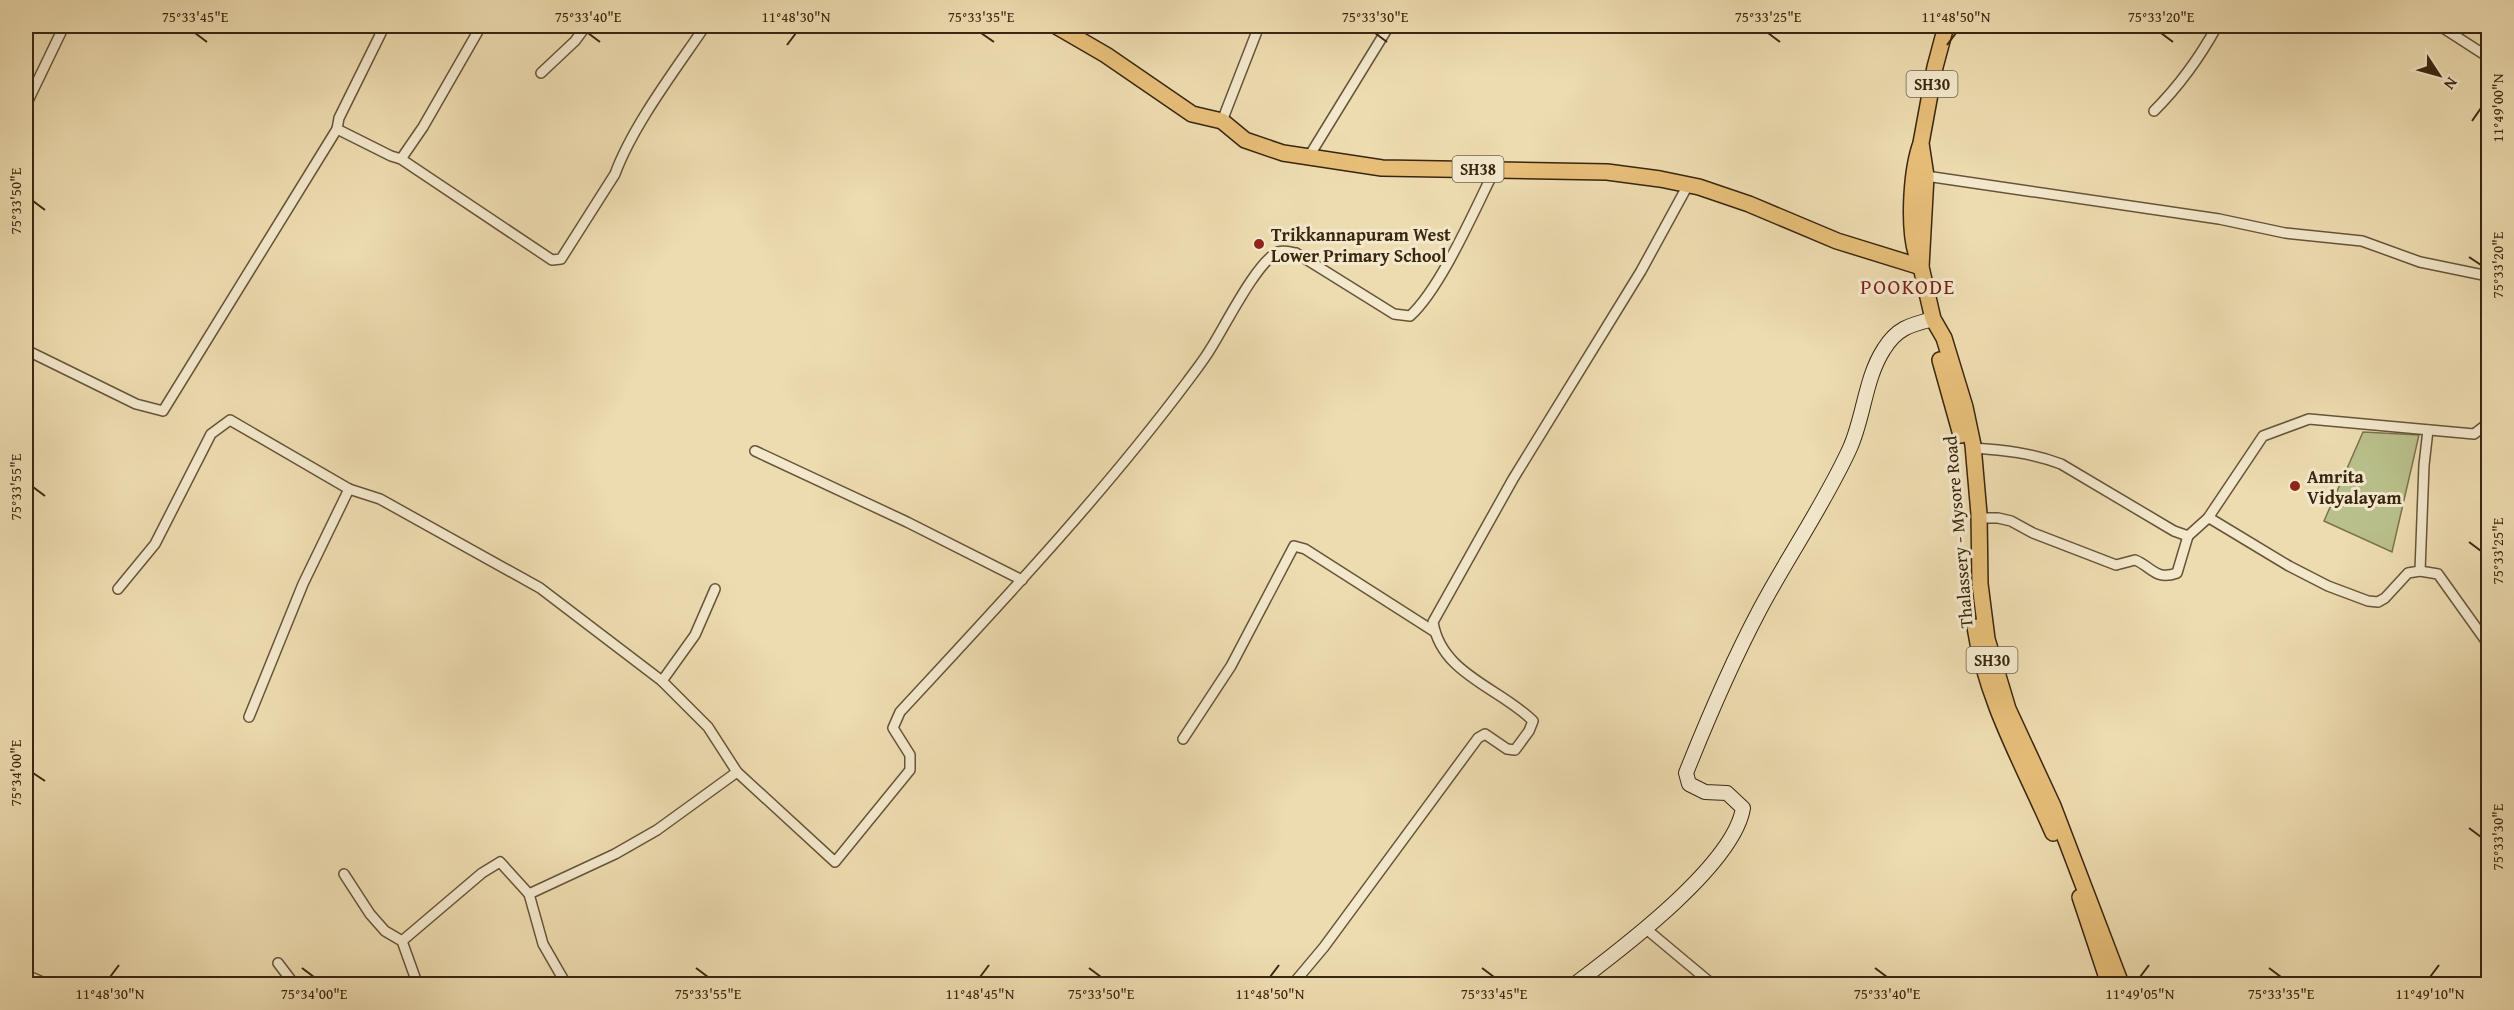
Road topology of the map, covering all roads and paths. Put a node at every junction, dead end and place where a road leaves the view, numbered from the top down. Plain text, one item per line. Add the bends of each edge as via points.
1 (64, 26) edge
2 (481, 26) edge
3 (586, 26) edge
4 (705, 26) edge
5 (1056, 26) edge
6 (1258, 26) edge
7 (1389, 26) edge
8 (1946, 26) edge
9 (2217, 26) edge
10 (2440, 26) edge
11 (381, 33) dead end
12 (2488, 57) edge
13 (541, 73) dead end
14 (26, 105) edge
15 (2154, 111) dead end
16 (1222, 121) junction
17 (337, 129) junction
18 (1921, 143) junction
19 (1308, 158) junction
20 (401, 159) junction
21 (1495, 169) junction
22 (1926, 176) junction
23 (1688, 185) junction
24 (1921, 267) junction
25 (2488, 276) edge
26 (1933, 319) junction
27 (26, 350) edge
28 (2488, 418) edge
29 (2428, 430) junction
30 (1973, 448) junction
31 (755, 452) dead end
32 (349, 489) junction
33 (1979, 518) junction
34 (2208, 518) junction
35 (2188, 536) junction
36 (2420, 571) junction
37 (1022, 580) junction
38 (118, 589) dead end
39 (714, 589) dead end
40 (1435, 632) junction
41 (2488, 644) edge
42 (662, 681) junction
43 (249, 717) dead end
44 (1184, 738) dead end
45 (737, 772) junction
46 (344, 874) dead end
47 (529, 894) junction
48 (1645, 928) junction
49 (402, 941) junction
50 (278, 963) dead end
51 (26, 975) edge
52 (47, 984) edge
53 (294, 984) edge
54 (409, 984) edge
55 (566, 984) edge
56 (1293, 984) edge
57 (1575, 984) edge
58 (1712, 984) edge
59 (2109, 984) edge
60 (2121, 984) edge

1 - 14 street
2 - 20 street
3 - 13 street
4 - 20 street via 658,96 561,259 552,260
5 - 16 main road, SH38 via 1192,114
6 - 16 street
7 - 19 street
8 - 18 main road, Thalassery - Mysore Road / SH30
9 - 15 street via 2200,56
10 - 12 street
11 - 17 street
16 - 19 main road, SH38 via 1245,140
17 - 20 street
17 - 27 street via 163,411 136,404
18 - 22 main road, Thalassery - Mysore Road / SH30
18 - 24 main road via 1913,167 1912,198 1914,250
19 - 21 main road, SH38 via 1382,168
21 - 23 main road, SH38 via 1607,172
21 - 37 street via 1450,257 1424,301 1410,316 1394,314 1296,253 1276,253 1145,437
22 - 24 main road, Thalassery - Mysore Road / SH30
22 - 25 street via 2361,242 2420,262
23 - 24 main road, SH38 via 1749,204 1837,241
23 - 40 street via 1641,271 1513,479 1435,617
24 - 26 main road, Thalassery - Mysore Road / SH30
26 - 30 main road, Thalassery - Mysore Road / SH30 via 1944,338
26 - 48 street via 1906,326 1883,350 1851,446 1749,630 1718,692 1686,773 1689,784 1705,792 1733,797 1743,808 1741,818 1713,863
26 - 59 main road via 1934,339 1964,450 1973,611 1984,673 2064,858
28 - 29 street via 2487,424 2474,434
29 - 34 street via 2309,419 2263,436
29 - 36 street
30 - 33 main road, Thalassery - Mysore Road / SH30
30 - 35 street via 2016,451 2061,464
31 - 37 street
32 - 38 street via 230,420 211,434 155,544
32 - 42 street via 380,499 540,588
32 - 43 street via 303,584
33 - 35 street via 2011,521 2101,560 2116,564 2135,560 2152,573 2162,575 2177,573
33 - 60 main road, Thalassery - Mysore Road / SH30 via 1980,584 1991,659
34 - 35 street
34 - 36 street via 2299,571 2368,601 2385,598 2408,573
36 - 41 street via 2438,574
37 - 45 street via 900,712 893,728 910,755 910,770 835,862
39 - 42 street via 695,635
40 - 44 street via 1305,549 1294,546 1232,666
40 - 56 street via 1446,655 1533,721 1529,731 1515,750 1485,734 1478,738
42 - 45 street via 708,728
45 - 47 street via 657,830
46 - 49 street via 370,914 385,931
47 - 49 street via 500,862
47 - 55 street via 543,944
48 - 57 street
48 - 58 street
49 - 54 street via 416,980
50 - 53 street
51 - 52 street

